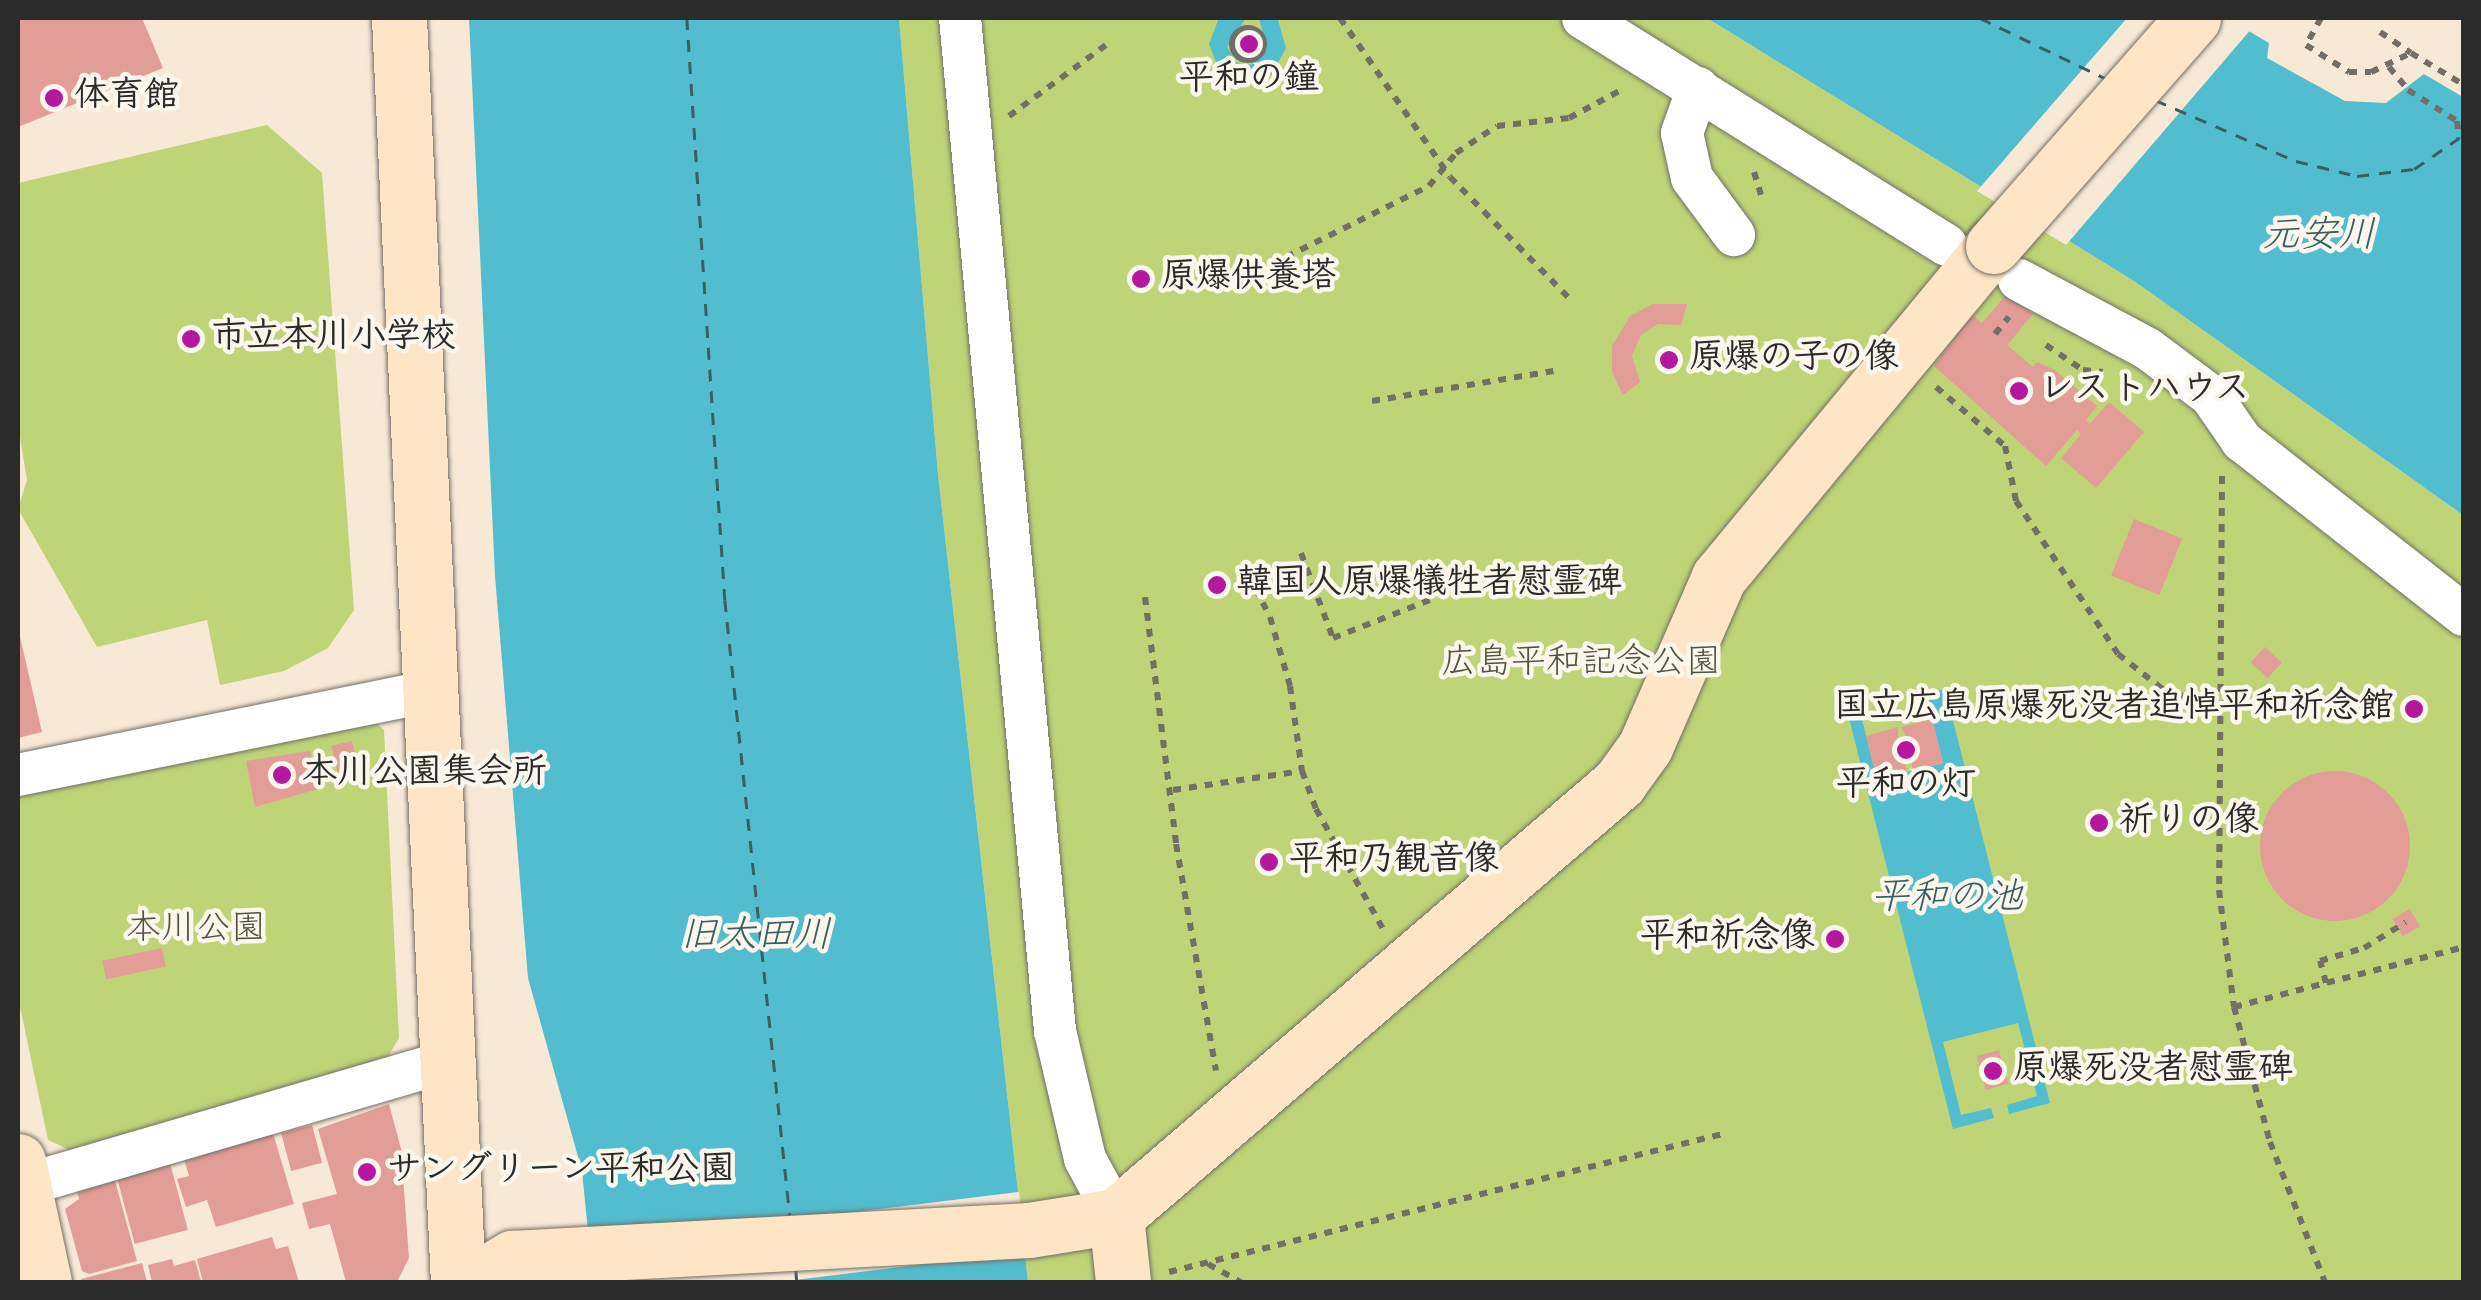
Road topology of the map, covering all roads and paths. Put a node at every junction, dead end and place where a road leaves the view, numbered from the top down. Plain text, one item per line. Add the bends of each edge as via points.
1 (399, 18) edge
2 (960, 18) edge
3 (1254, 18) edge
4 (1340, 18) edge
5 (1583, 18) edge
6 (2192, 18) edge
7 (2321, 18) edge
8 (1252, 29) junction
9 (2380, 32) dead end
10 (1106, 45) dead end
11 (2411, 54) junction
12 (1654, 62) junction
13 (2389, 66) junction
14 (2464, 85) edge
15 (1698, 88) junction
16 (996, 126) dead end
17 (2459, 138) dead end
18 (1444, 168) junction
19 (1734, 235) dead end
20 (1286, 256) dead end
21 (1986, 257) junction
22 (1570, 300) dead end
23 (1554, 371) dead end
24 (1924, 376) dead end
25 (2211, 396) junction
26 (1372, 401) dead end
27 (1300, 554) dead end
28 (1248, 574) dead end
29 (1144, 597) dead end
30 (1430, 600) dead end
31 (2464, 615) edge
32 (427, 692) junction
33 (2216, 705) junction
34 (1302, 771) junction
35 (18, 775) edge
36 (1173, 790) junction
37 (2406, 922) dead end
38 (1388, 938) dead end
39 (2464, 948) edge
40 (2326, 983) junction
41 (2234, 1006) junction
42 (446, 1062) junction
43 (1218, 1084) dead end
44 (1726, 1133) dead end
45 (19, 1178) edge
46 (1116, 1216) junction
47 (1207, 1263) junction
48 (1141, 1279) edge
49 (44, 1282) edge
50 (458, 1282) edge
51 (472, 1282) edge
52 (1240, 1282) edge
53 (2325, 1282) edge

1 - 32 street
2 - 46 street via 1055,1032 1085,1159
3 - 8 path
4 - 18 path
5 - 12 street
6 - 21 street, bridge
7 - 13 path via 2306,45 2349,72
8 - 8 path via 1261,35 1263,50 1241,59 1232,40
9 - 11 path
10 - 16 path
11 - 13 path
11 - 14 path
12 - 15 street
12 - 18 path via 1590,111 1497,126
13 - 17 path via 2408,90 2457,121
15 - 19 street via 1682,132 1692,178
15 - 21 street
18 - 20 path via 1401,203
18 - 22 path
21 - 25 street via 2148,349
21 - 46 street via 1719,577 1645,747 1620,783
23 - 26 path
24 - 33 path via 2005,446 2016,501 2118,654 2165,691
25 - 31 street via 2242,441
25 - 33 path via 2224,443
27 - 30 path via 1334,638
28 - 34 path via 1270,617 1290,686
29 - 36 path
32 - 35 street
32 - 42 street
33 - 41 path via 2219,890
34 - 36 path
34 - 38 path via 1334,847
36 - 43 path
37 - 40 path via 2364,948 2320,961
39 - 40 path
40 - 41 path
41 - 53 path via 2270,1142
42 - 45 street
42 - 50 street
44 - 47 path
45 - 49 street
46 - 48 street
46 - 51 street via 1028,1230 512,1258
47 - 48 path
47 - 52 path

